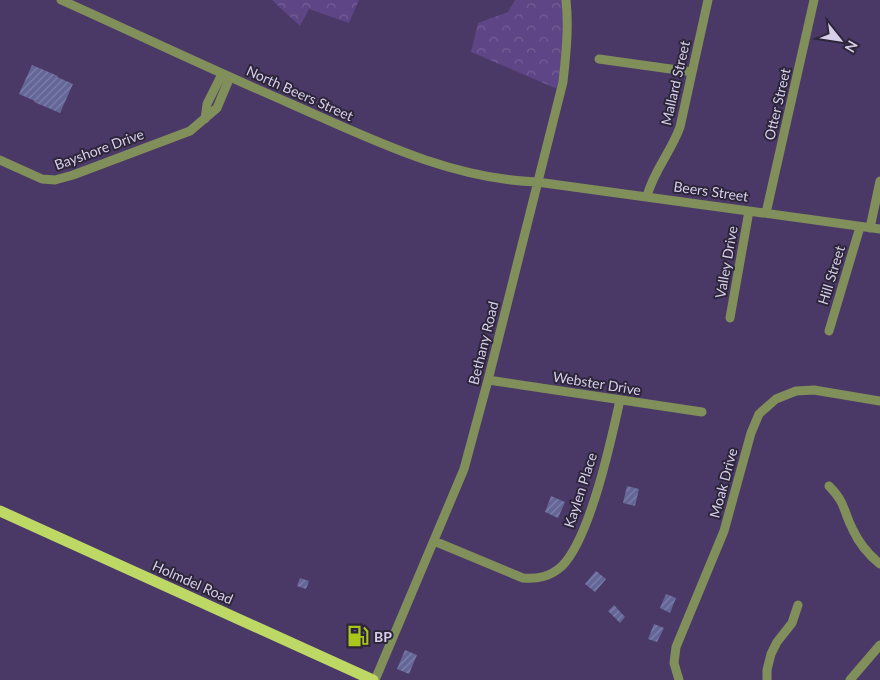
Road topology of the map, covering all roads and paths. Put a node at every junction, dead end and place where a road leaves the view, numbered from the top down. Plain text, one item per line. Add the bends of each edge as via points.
1 (61, 0) edge
2 (566, 0) edge
3 (708, 0) edge
4 (814, 0) edge
5 (599, 59) dead end
6 (692, 72) junction
7 (226, 76) junction
8 (0, 160) edge
9 (880, 181) edge
10 (537, 182) junction
11 (647, 196) junction
12 (749, 211) junction
13 (766, 213) junction
14 (860, 228) junction
15 (870, 228) junction
16 (880, 229) edge
17 (730, 318) dead end
18 (829, 331) dead end
19 (488, 380) junction
20 (620, 400) junction
21 (880, 401) edge
22 (702, 412) dead end
23 (829, 486) dead end
24 (0, 512) edge
25 (434, 542) junction
26 (880, 564) edge
27 (798, 605) dead end
28 (880, 645) edge
29 (374, 680) edge
30 (678, 680) edge
31 (767, 680) edge
32 (850, 680) edge

1 - 7 street, North Beers Street
2 - 10 street, Bethany Road via 567,54 563,82
3 - 6 street, Mallard Street
4 - 13 street, Otter Street
5 - 6 street
6 - 11 street, Mallard Street via 677,136 653,177
7 - 8 street, Bayshore Drive via 216,108 190,130 73,175 55,180 42,179
7 - 10 street, North Beers Street via 408,154 468,172
9 - 15 street
10 - 11 street, Beers Street
10 - 19 street, Bethany Road
11 - 12 street, Beers Street
12 - 13 street, Beers Street
12 - 17 street, Valley Drive
13 - 14 street, Beers Street
14 - 15 street, Beers Street
14 - 18 street, Hill Street
15 - 16 street, Beers Street
19 - 20 street, Webster Drive
19 - 25 street, Bethany Road via 464,469
20 - 22 street, Webster Drive
20 - 25 street, Kaylen Place via 589,516 574,549 561,567 546,576 523,578
21 - 30 street, Moak Drive via 801,390 786,393 759,414 750,433 724,531 676,648 674,663
23 - 26 street via 843,503 858,540
24 - 29 main road, Holmdel Road
25 - 29 street, Bethany Road
27 - 31 street via 792,623 776,642 771,654
28 - 32 street

